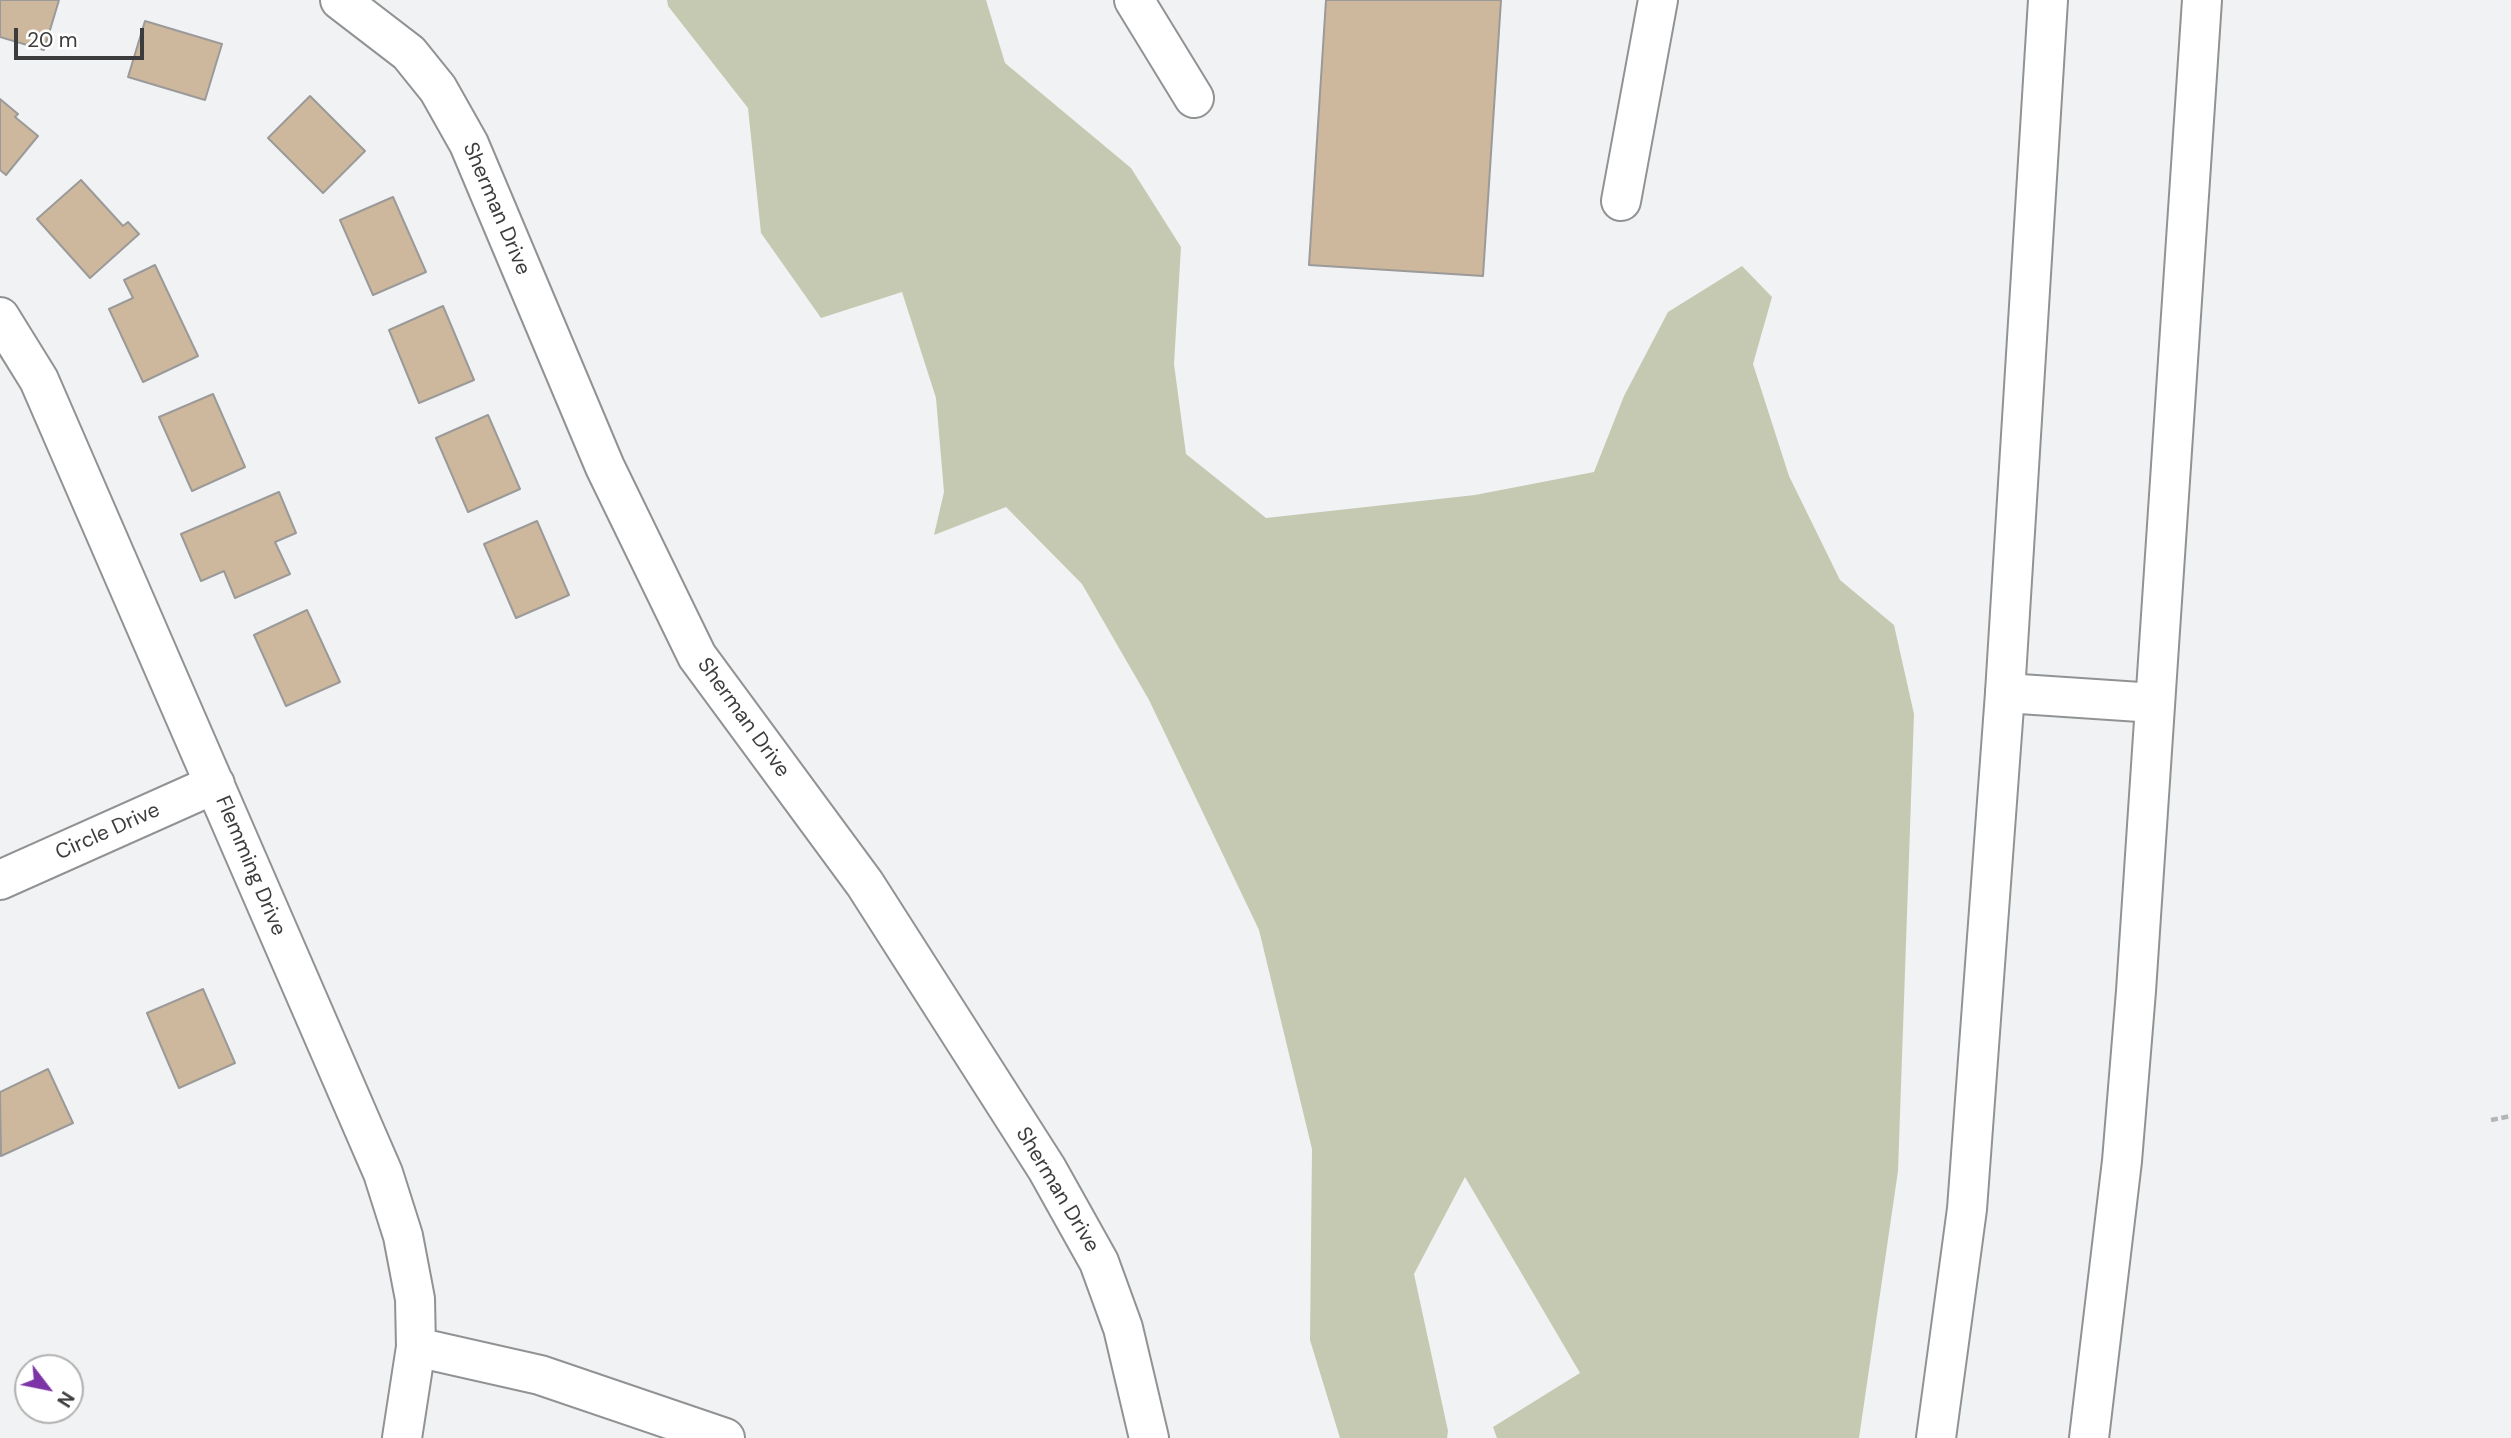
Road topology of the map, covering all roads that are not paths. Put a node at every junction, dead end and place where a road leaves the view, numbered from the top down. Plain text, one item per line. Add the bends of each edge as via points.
1 (340, 0) edge
2 (1134, 0) edge
3 (1658, 0) edge
4 (2048, 0) edge
5 (2202, 0) edge
6 (1194, 98) dead end
7 (1621, 201) dead end
8 (0, 317) edge
9 (2005, 692) junction
10 (2155, 703) junction
11 (215, 784) junction
12 (0, 880) edge
13 (416, 1347) junction
14 (402, 1438) edge
15 (725, 1438) edge
16 (1149, 1438) edge
17 (1936, 1438) edge
18 (2089, 1438) edge

1 - 16 main road, Sherman Drive via 409,53 438,89 469,144 605,467 696,656 865,884 1047,1169 1099,1262 1123,1328
2 - 6 main road
3 - 7 main road
4 - 9 main road
5 - 10 main road
8 - 11 main road, Flemming Drive via 39,380
9 - 10 main road
9 - 17 main road via 1967,1209
10 - 18 main road via 2123,1147
11 - 12 main road, Circle Drive
11 - 13 main road, Flemming Drive via 383,1173 415,1299
13 - 14 main road, Flemming Drive
13 - 15 main road via 540,1375

